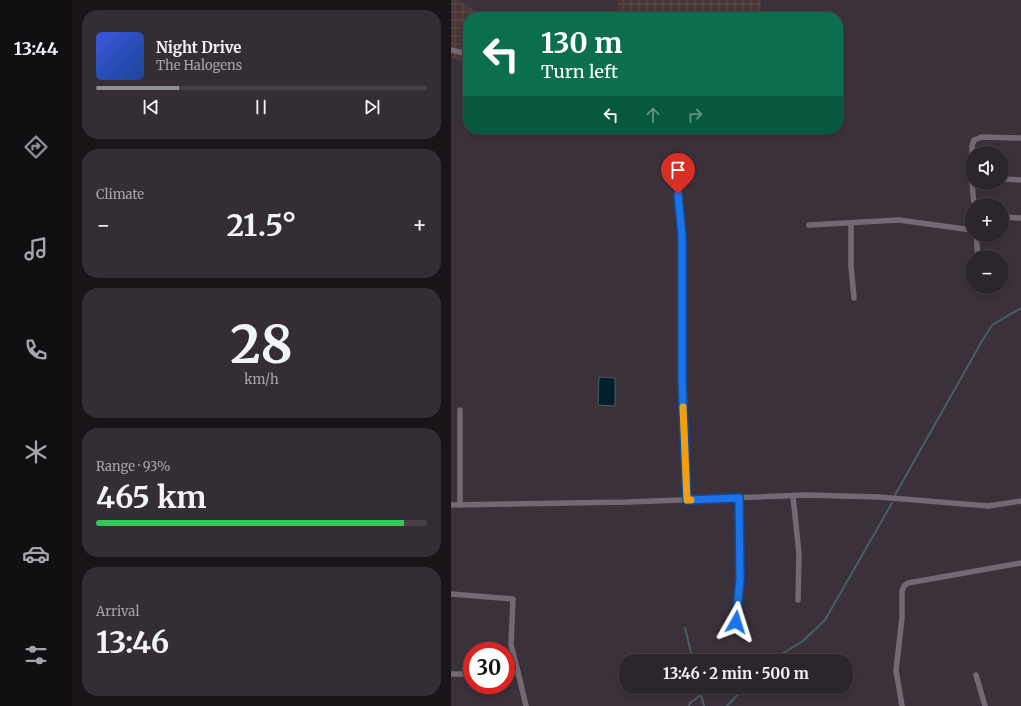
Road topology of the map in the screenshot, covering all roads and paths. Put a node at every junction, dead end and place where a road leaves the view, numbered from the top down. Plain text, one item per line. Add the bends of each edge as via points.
1 (451, 50) edge
2 (463, 53) edge
3 (1021, 138) edge
4 (972, 146) edge
5 (1009, 179) edge
6 (1021, 180) edge
7 (678, 194) dead end
8 (1009, 217) edge
9 (1021, 218) edge
10 (851, 223) junction
11 (809, 225) dead end
12 (965, 229) edge
13 (855, 298) dead end
14 (460, 410) dead end
15 (793, 496) junction
16 (739, 498) junction
17 (687, 500) junction
18 (1021, 501) edge
19 (451, 505) edge
20 (460, 505) junction
21 (1021, 563) edge
22 (451, 594) edge
23 (798, 600) dead end
24 (736, 622) dead end
25 (515, 672) edge
26 (518, 672) junction
27 (451, 674) edge
28 (463, 674) edge
29 (976, 675) dead end
30 (527, 706) edge
31 (902, 706) edge
32 (985, 706) edge

1 - 2 street
3 - 4 street via 981,137 975,140
5 - 6 street
7 - 17 street via 682,236 682,387
8 - 9 street
10 - 11 street
10 - 12 street via 899,220
10 - 13 street via 851,266
14 - 20 street
15 - 16 street
15 - 18 street via 879,497 988,506
15 - 23 street via 799,554
16 - 17 street
16 - 24 street via 740,579
17 - 20 street
19 - 20 street
21 - 31 street via 904,586 901,591 903,618 896,670
22 - 26 street via 513,599 511,645
25 - 26 street
26 - 30 street
27 - 28 street
29 - 32 street

